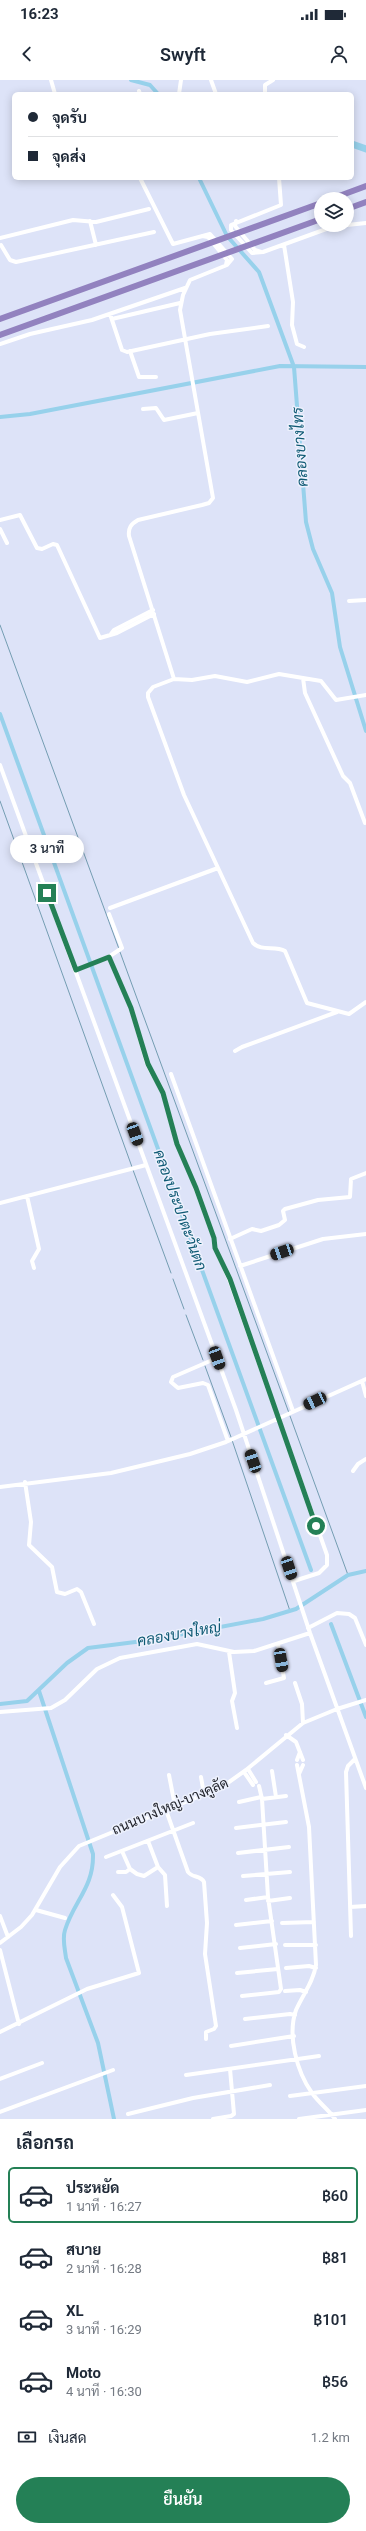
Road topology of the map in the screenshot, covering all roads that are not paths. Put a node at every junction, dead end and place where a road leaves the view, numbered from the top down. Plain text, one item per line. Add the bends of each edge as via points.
1 (51, 80) edge
2 (181, 80) edge
3 (211, 80) edge
4 (273, 80) edge
5 (55, 92) edge
6 (179, 92) edge
7 (215, 92) edge
8 (265, 92) edge
9 (141, 180) edge
10 (279, 180) edge
11 (366, 186) edge
12 (350, 192) edge
13 (366, 202) edge
14 (314, 205) edge
15 (354, 206) edge
16 (149, 209) dead end
17 (90, 221) junction
18 (314, 222) edge
19 (366, 223) edge
20 (354, 224) edge
21 (154, 232) dead end
22 (318, 232) edge
23 (0, 238) edge
24 (0, 245) edge
25 (96, 245) junction
26 (284, 245) junction
27 (185, 288) junction
28 (180, 303) junction
29 (111, 316) junction
30 (0, 319) edge
31 (268, 326) dead end
32 (0, 336) edge
33 (184, 340) junction
34 (0, 344) edge
35 (304, 348) dead end
36 (130, 351) junction
37 (156, 377) dead end
38 (143, 409) dead end
39 (198, 413) junction
40 (0, 520) edge
41 (0, 529) edge
42 (7, 543) dead end
43 (366, 600) edge
44 (349, 602) dead end
45 (153, 612) junction
46 (303, 678) junction
47 (174, 679) junction
48 (364, 696) edge
49 (0, 765) edge
50 (366, 822) edge
51 (218, 868) junction
52 (110, 908) dead end
53 (109, 914) dead end
54 (108, 958) junction
55 (78, 969) junction
56 (366, 1002) edge
57 (337, 1012) junction
58 (235, 1051) dead end
59 (171, 1074) dead end
60 (146, 1165) junction
61 (366, 1173) edge
62 (27, 1196) junction
63 (0, 1202) edge
64 (366, 1234) edge
65 (230, 1239) junction
66 (240, 1266) junction
67 (34, 1268) dead end
68 (217, 1358) junction
69 (364, 1380) edge
70 (366, 1396) edge
71 (290, 1413) junction
72 (280, 1418) junction
73 (244, 1434) junction
74 (231, 1440) junction
75 (366, 1459) edge
76 (353, 1471) dead end
77 (25, 1482) junction
78 (0, 1487) edge
79 (294, 1581) junction
80 (94, 1624) dead end
81 (308, 1628) junction
82 (310, 1633) junction
83 (365, 1639) edge
84 (278, 1644) junction
85 (366, 1645) edge
86 (229, 1652) junction
87 (266, 1683) dead end
88 (295, 1683) dead end
89 (366, 1700) edge
90 (337, 1709) junction
91 (0, 1712) edge
92 (302, 1723) junction
93 (237, 1728) dead end
94 (286, 1735) junction
95 (300, 1752) junction
96 (355, 1759) junction
97 (303, 1760) dead end
98 (303, 1765) dead end
99 (272, 1770) dead end
100 (246, 1771) junction
101 (299, 1774) junction
102 (169, 1775) dead end
103 (201, 1777) dead end
104 (366, 1788) edge
105 (204, 1794) junction
106 (286, 1796) dead end
107 (276, 1797) junction
108 (261, 1798) junction
109 (239, 1802) dead end
110 (175, 1806) junction
111 (166, 1810) junction
112 (286, 1822) dead end
113 (193, 1823) dead end
114 (264, 1825) junction
115 (236, 1828) dead end
116 (173, 1831) junction
117 (148, 1841) junction
118 (289, 1847) dead end
119 (264, 1850) junction
120 (122, 1851) junction
121 (238, 1853) dead end
122 (106, 1857) dead end
123 (158, 1867) junction
124 (130, 1869) junction
125 (118, 1872) dead end
126 (290, 1872) dead end
127 (266, 1874) junction
128 (243, 1876) dead end
129 (113, 1895) dead end
130 (290, 1898) dead end
131 (268, 1899) junction
132 (246, 1900) dead end
133 (167, 1906) dead end
134 (366, 1906) edge
135 (350, 1907) junction
136 (36, 1910) junction
137 (0, 1916) edge
138 (65, 1918) dead end
139 (272, 1921) junction
140 (314, 1922) junction
141 (282, 1923) dead end
142 (236, 1925) dead end
143 (351, 1936) dead end
144 (8, 1937) junction
145 (0, 1943) edge
146 (276, 1944) junction
147 (285, 1945) dead end
148 (316, 1945) junction
149 (240, 1948) dead end
150 (0, 1950) edge
151 (286, 1968) dead end
152 (316, 1968) junction
153 (278, 1969) junction
154 (238, 1973) dead end
155 (285, 1991) dead end
156 (306, 1992) junction
157 (242, 1996) dead end
158 (295, 2015) junction
159 (245, 2020) dead end
160 (19, 2024) junction
161 (0, 2032) edge
162 (294, 2036) junction
163 (206, 2039) dead end
164 (231, 2046) dead end
165 (320, 2056) dead end
166 (296, 2058) junction
167 (42, 2063) dead end
168 (230, 2069) junction
169 (112, 2071) dead end
170 (186, 2075) dead end
171 (0, 2079) edge
172 (270, 2085) dead end
173 (366, 2086) edge
174 (233, 2092) junction
175 (311, 2092) junction
176 (290, 2096) dead end
177 (366, 2110) edge
178 (0, 2112) edge
179 (128, 2114) dead end
180 (331, 2114) junction
181 (213, 2119) edge
182 (299, 2119) edge
183 (335, 2119) edge

1 - 5 street
2 - 6 street
3 - 7 street
4 - 8 street via 265,85
9 - 27 street via 172,244 202,236 208,237 227,260 224,266 192,278
10 - 26 street via 281,205 236,221 235,226 255,250 263,252
11 - 12 highway
13 - 15 highway
14 - 30 highway
16 - 17 street
17 - 23 street via 73,220
17 - 25 street
18 - 32 highway
19 - 20 street
21 - 25 street
22 - 26 street
23 - 24 street
24 - 25 street via 10,260 16,262
26 - 35 street via 292,302 292,325 297,344
27 - 28 street
27 - 29 street
28 - 29 street
28 - 33 street
29 - 34 street via 30,334
29 - 36 street via 122,350
31 - 33 street
33 - 36 street
33 - 39 street
36 - 37 street via 139,377
38 - 39 street via 156,408 164,420
39 - 45 street via 213,498 209,503 138,520 129,530
40 - 45 street via 20,515 37,548 42,550 53,544 57,545 99,637 111,634 114,630
41 - 42 street
43 - 44 street
45 - 47 street
46 - 47 street via 272,674 247,682 215,676 192,680
46 - 48 street via 325,684 336,700
46 - 50 street via 305,693
47 - 51 street via 153,687 148,697 184,795
49 - 55 street
51 - 52 street
51 - 57 street via 253,944 259,948 279,948 285,951 307,1003
53 - 54 street via 122,946
54 - 55 street
54 - 72 street via 131,1008 148,1064 163,1093 177,1144 214,1238 215,1248 230,1279
55 - 60 street
56 - 57 street via 352,1012
57 - 58 street
59 - 65 street
60 - 62 street
60 - 68 street
61 - 65 street via 351,1179 350,1197 318,1200 285,1209 285,1220 280,1225 261,1231 252,1229
62 - 63 street
62 - 67 street via 39,1249 32,1261
64 - 66 street via 322,1239
65 - 66 street
66 - 71 street
68 - 73 street
68 - 74 street via 174,1377 171,1382 178,1388 203,1383 208,1385
69 - 70 street
69 - 71 street
71 - 72 street
72 - 73 street
72 - 79 street via 328,1560 325,1568 319,1573
73 - 74 street
73 - 79 street
74 - 77 street via 184,1456 111,1473
75 - 76 street
77 - 78 street
77 - 80 street via 31,1522 29,1545 52,1567 57,1592 62,1594 77,1589 81,1592
79 - 81 street
81 - 82 street
81 - 83 street via 337,1613 349,1614 355,1618
82 - 84 street
82 - 90 street
83 - 85 street
84 - 86 street via 254,1651
84 - 87 street via 284,1678
86 - 91 street via 197,1644 120,1658 97,1669 65,1700 51,1708
86 - 93 street via 235,1693 232,1701
88 - 92 street via 302,1704
89 - 90 street, ถนนบางใหญ่-บางคูลัด
90 - 92 street, ถนนบางใหญ่-บางคูลัด
90 - 96 street
92 - 94 street, ถนนบางใหญ่-บางคูลัด
94 - 95 street via 296,1742
94 - 100 street, ถนนบางใหญ่-บางคูลัด
95 - 97 street
95 - 101 street via 297,1762
96 - 104 street
96 - 135 street via 346,1772
98 - 101 street
99 - 107 street
100 - 105 street, ถนนบางใหญ่-บางคูลัด via 229,1783
100 - 108 street via 257,1786
101 - 140 street via 309,1827
102 - 110 street
103 - 105 street
105 - 110 street, ถนนบางใหญ่-บางคูลัด
106 - 107 street
107 - 108 street
108 - 109 street
108 - 114 street
110 - 111 street, ถนนบางใหญ่-บางคูลัด
111 - 116 street
111 - 136 street, ถนนบางใหญ่-บางคูลัด via 83,1843 66,1859
112 - 114 street
113 - 116 street
114 - 115 street
114 - 119 street
116 - 117 street
116 - 163 street via 190,1874 200,1877 204,1882 207,1923 205,1954 216,2026 206,2032
117 - 120 street
117 - 123 street
118 - 119 street
119 - 121 street
119 - 127 street
120 - 122 street
120 - 124 street
123 - 124 street via 144,1876
123 - 133 street via 165,1875
124 - 125 street
126 - 127 street
127 - 128 street
127 - 131 street
129 - 160 street via 122,1907 139,1973 87,1989
130 - 131 street
131 - 132 street
131 - 139 street
134 - 135 street
135 - 143 street
136 - 138 street
136 - 144 street, ถนนบางใหญ่-บางคูลัด
137 - 144 street
139 - 142 street
139 - 146 street
140 - 141 street
140 - 148 street
144 - 145 street, ถนนบางใหญ่-บางคูลัด
146 - 149 street
146 - 153 street
147 - 148 street
148 - 152 street
150 - 160 street
151 - 152 street
152 - 156 street via 313,1982
153 - 154 street
153 - 157 street via 281,1991
155 - 156 street
156 - 158 street
158 - 159 street
158 - 162 street
160 - 161 street
162 - 164 street
162 - 166 street
165 - 166 street
166 - 168 street
166 - 175 street
167 - 171 street
168 - 170 street
168 - 174 street
169 - 178 street
172 - 174 street
173 - 175 street
174 - 179 street via 193,2098
174 - 181 street via 233,2116
175 - 176 street
175 - 180 street
177 - 180 street
180 - 182 street
180 - 183 street

